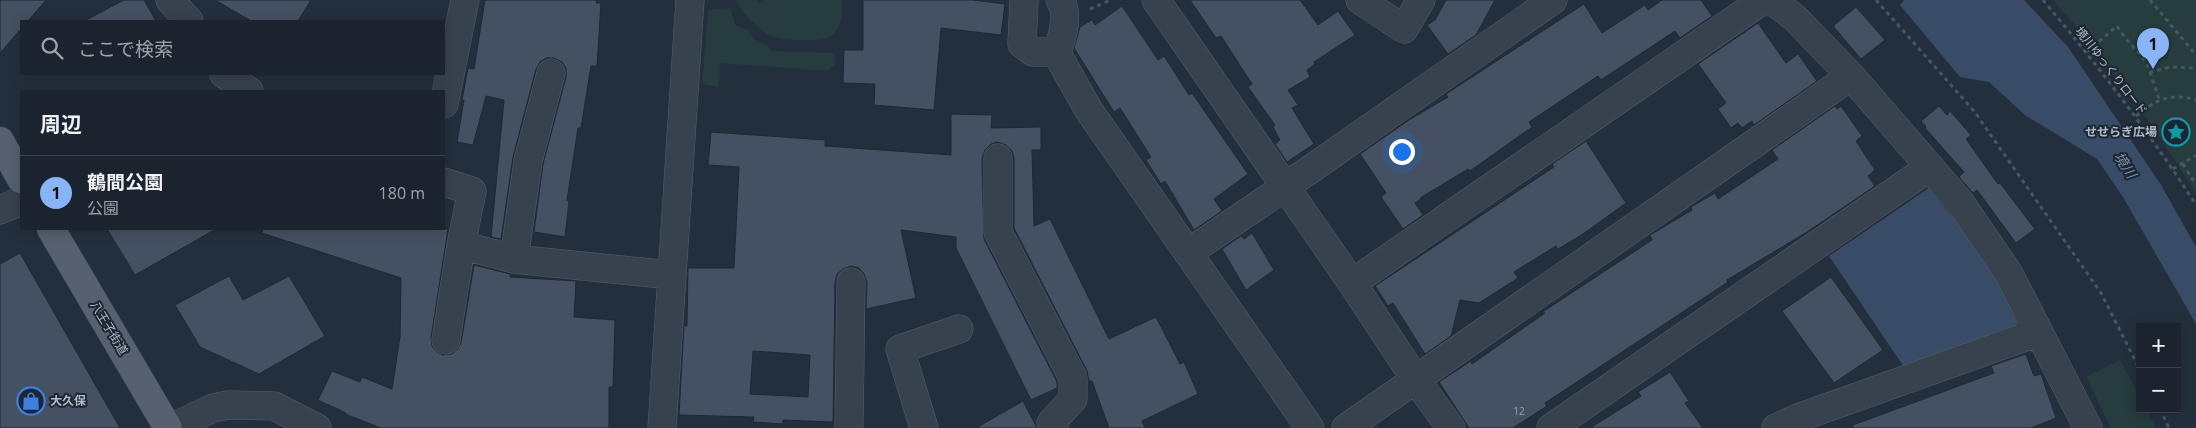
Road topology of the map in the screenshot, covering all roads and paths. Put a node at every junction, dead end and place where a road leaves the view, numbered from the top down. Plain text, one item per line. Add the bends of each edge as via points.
1 (170, 0) edge
2 (465, 0) edge
3 (690, 0) edge
4 (1024, 0) edge
5 (1060, 0) edge
6 (1156, 0) edge
7 (1360, 0) edge
8 (1421, 0) edge
9 (1553, 0) edge
10 (1763, 0) edge
11 (1771, 0) edge
12 (1876, 0) edge
13 (2043, 0) edge
14 (2150, 0) edge
15 (188, 20) edge
16 (1056, 52) junction
17 (2087, 52) junction
18 (2196, 55) edge
19 (2196, 66) edge
20 (2150, 72) junction
21 (551, 73) dead end
22 (225, 75) edge
23 (1851, 76) junction
24 (248, 90) edge
25 (445, 99) edge
26 (2159, 99) junction
27 (2196, 100) edge
28 (2136, 116) junction
29 (0, 141) edge
30 (2196, 155) edge
31 (998, 158) dead end
32 (2183, 164) junction
33 (1930, 167) junction
34 (2173, 169) junction
35 (20, 176) edge
36 (445, 182) edge
37 (2196, 185) edge
38 (1286, 186) junction
39 (20, 201) edge
40 (2196, 205) edge
41 (0, 210) edge
42 (52, 230) edge
43 (461, 245) junction
44 (1188, 253) junction
45 (514, 258) junction
46 (671, 275) junction
47 (851, 282) dead end
48 (1352, 283) junction
49 (959, 329) dead end
50 (2039, 332) junction
51 (446, 340) dead end
52 (2139, 368) edge
53 (1416, 380) junction
54 (2162, 413) edge
55 (220, 418) edge
56 (915, 426) edge
57 (170, 428) edge
58 (317, 428) edge
59 (662, 428) edge
60 (849, 428) edge
61 (1054, 428) edge
62 (1310, 428) edge
63 (1346, 428) edge
64 (1451, 428) edge
65 (1551, 428) edge
66 (1776, 428) edge
67 (2088, 428) edge
68 (2170, 428) edge

1 - 15 street
2 - 25 street
3 - 46 street
4 - 16 street via 1022,44 1034,52
5 - 16 street via 1064,6 1062,42
6 - 38 street
7 - 8 street via 1404,29
9 - 38 street
10 - 48 street
11 - 23 street via 1795,18
12 - 52 path via 1974,111 2100,293
13 - 17 path, 境川ゆっくりロード
14 - 18 path
16 - 44 street via 1088,109
17 - 20 path via 2117,26 2148,64
17 - 28 path, 境川ゆっくりロード
19 - 20 path
20 - 26 path
21 - 45 street via 528,161
22 - 24 street
23 - 33 street
23 - 53 street
26 - 27 path via 2179,96
26 - 28 path
28 - 34 path, 境川ゆっくりロード
29 - 35 main road
30 - 32 path
31 - 61 street via 998,232 1073,378 1074,399 1051,423
32 - 34 path
32 - 37 path
33 - 50 street via 1960,202 2009,274
33 - 65 street
34 - 40 path, 境川ゆっくりロード
36 - 43 street via 472,191
38 - 44 street
38 - 48 street
39 - 41 street
42 - 57 main road, 八王子街道
43 - 45 street
43 - 51 street
44 - 62 street
45 - 46 street
46 - 59 street
47 - 60 street
48 - 53 street
49 - 56 street via 900,349
50 - 66 street
50 - 67 street
53 - 63 street
53 - 64 street
54 - 68 path
55 - 57 street
55 - 58 street via 228,405 274,406

